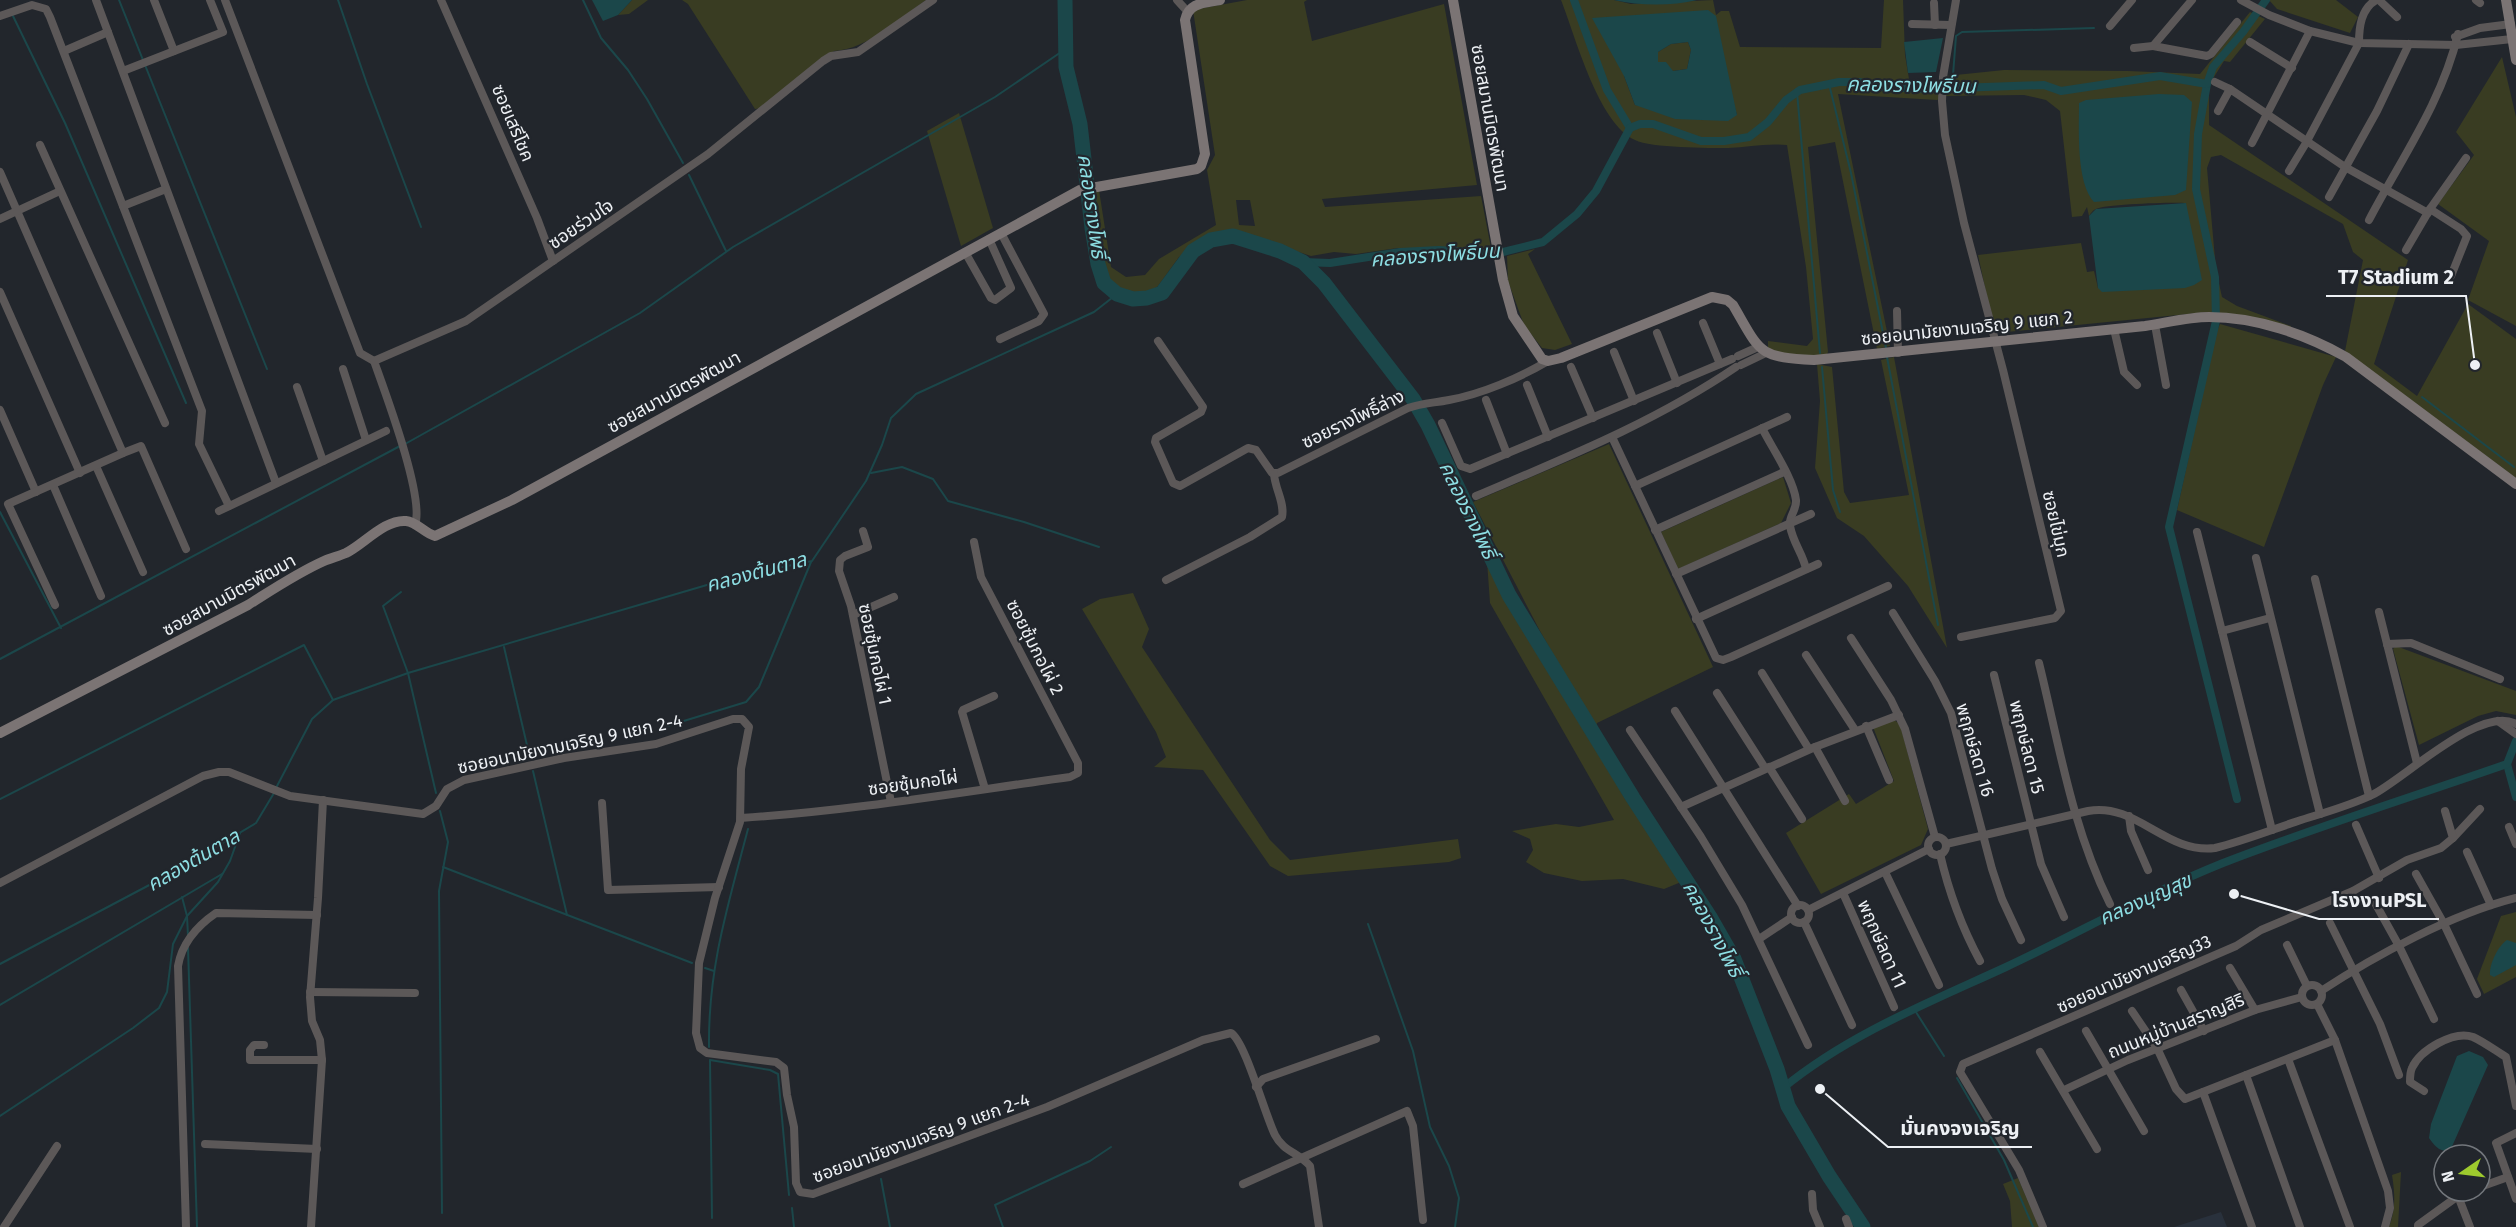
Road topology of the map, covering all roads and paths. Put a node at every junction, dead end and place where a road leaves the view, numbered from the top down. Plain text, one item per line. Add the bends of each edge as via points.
1 (96, 0) edge
2 (154, 0) edge
3 (210, 0) edge
4 (225, 0) edge
5 (441, 0) edge
6 (933, 0) edge
7 (1177, 0) edge
8 (1220, 0) edge
9 (1453, 0) edge
10 (1956, 0) edge
11 (2132, 0) edge
12 (2192, 0) edge
13 (2241, 0) edge
14 (2378, 0) edge
15 (2506, 0) edge
16 (1934, 3) dead end
17 (1187, 11) junction
18 (0, 16) edge
19 (2397, 17) dead end
20 (2237, 22) dead end
21 (1912, 24) dead end
22 (2511, 24) junction
23 (1935, 25) junction
24 (1951, 25) junction
25 (2109, 26) dead end
26 (108, 32) junction
27 (2310, 32) junction
28 (2458, 34) junction
29 (2512, 39) junction
30 (2250, 42) dead end
31 (2359, 43) junction
32 (2447, 43) junction
33 (2409, 44) junction
34 (2456, 45) junction
35 (2153, 46) junction
36 (2134, 48) dead end
37 (64, 51) junction
38 (174, 51) junction
39 (2516, 60) edge
40 (2292, 68) junction
41 (123, 71) junction
42 (2216, 82) dead end
43 (2230, 89) junction
44 (2218, 111) dead end
45 (2266, 112) junction
46 (2252, 143) dead end
47 (2306, 143) junction
48 (40, 146) dead end
49 (2466, 158) dead end
50 (2345, 167) junction
51 (2289, 171) dead end
52 (0, 172) edge
53 (166, 189) junction
54 (2385, 190) junction
55 (60, 191) junction
56 (2329, 197) dead end
57 (123, 206) junction
58 (17, 211) junction
59 (2429, 211) junction
60 (0, 219) edge
61 (2368, 220) dead end
62 (1001, 232) junction
63 (990, 239) junction
64 (2406, 250) dead end
65 (965, 252) junction
66 (553, 261) junction
67 (2451, 276) dead end
68 (0, 292) edge
69 (1897, 310) dead end
70 (1703, 323) dead end
71 (2155, 325) junction
72 (2114, 329) junction
73 (1657, 333) dead end
74 (1000, 339) dead end
75 (1158, 341) dead end
76 (1995, 341) junction
77 (1762, 350) junction
78 (1614, 352) dead end
79 (1889, 354) junction
80 (1729, 360) junction
81 (374, 361) junction
82 (1548, 361) junction
83 (1571, 367) dead end
84 (1736, 368) junction
85 (343, 369) dead end
86 (1677, 383) junction
87 (1527, 385) dead end
88 (2137, 385) dead end
89 (2166, 386) dead end
90 (297, 387) dead end
91 (1486, 400) dead end
92 (1634, 401) junction
93 (0, 410) edge
94 (1787, 417) dead end
95 (1593, 418) junction
96 (165, 423) dead end
97 (1442, 423) dead end
98 (1762, 428) junction
99 (386, 431) dead end
100 (1548, 437) junction
101 (1612, 437) junction
102 (366, 440) junction
103 (123, 453) junction
104 (1507, 454) junction
105 (323, 460) junction
106 (96, 466) junction
107 (1784, 472) junction
108 (80, 473) junction
109 (1274, 474) junction
110 (276, 483) junction
111 (53, 484) junction
112 (2516, 484) edge
113 (1635, 486) junction
114 (36, 492) junction
115 (1476, 496) dead end
116 (4, 503) edge
117 (229, 506) junction
118 (219, 511) dead end
119 (1811, 514) dead end
120 (1789, 522) junction
121 (415, 525) junction
122 (1655, 530) junction
123 (863, 531) dead end
124 (2197, 532) dead end
125 (974, 542) dead end
126 (186, 549) dead end
127 (2256, 558) dead end
128 (1818, 564) dead end
129 (1806, 569) junction
130 (142, 572) dead end
131 (1676, 574) junction
132 (2315, 579) dead end
133 (1166, 580) dead end
134 (1888, 586) dead end
135 (101, 596) dead end
136 (894, 597) dead end
137 (55, 605) dead end
138 (2379, 612) dead end
139 (1893, 613) dead end
140 (853, 615) junction
141 (2270, 618) junction
142 (1696, 619) junction
143 (2222, 631) junction
144 (1961, 637) dead end
145 (1851, 638) dead end
146 (2387, 645) junction
147 (1806, 655) dead end
148 (2039, 663) dead end
149 (1762, 673) dead end
150 (1994, 675) dead end
151 (2500, 679) dead end
152 (1717, 693) dead end
153 (994, 696) dead end
154 (1676, 711) dead end
155 (1899, 715) junction
156 (2511, 724) edge
157 (1866, 726) junction
158 (1630, 729) dead end
159 (1855, 730) junction
160 (0, 733) edge
161 (2516, 734) edge
162 (1812, 748) junction
163 (1078, 763) joint
164 (2417, 763) junction
165 (1767, 767) junction
166 (1889, 780) dead end
167 (1725, 787) junction
168 (985, 789) junction
169 (2369, 796) junction
170 (323, 800) junction
171 (1845, 801) dead end
172 (891, 802) junction
173 (602, 803) dead end
174 (1681, 807) junction
175 (2480, 809) dead end
176 (2445, 811) dead end
177 (2075, 814) junction
178 (2320, 814) junction
179 (2129, 816) junction
180 (741, 818) junction
181 (1802, 819) dead end
182 (2030, 825) junction
183 (2356, 825) dead end
184 (2509, 827) dead end
185 (2272, 830) junction
186 (1935, 837) junction
187 (1984, 837) junction
188 (2453, 838) junction
189 (1946, 844) junction
190 (2516, 844) edge
191 (1929, 849) junction
192 (2467, 852) dead end
193 (1940, 854) junction
194 (2148, 870) dead end
195 (1885, 872) junction
196 (2416, 874) dead end
197 (2379, 878) junction
198 (0, 883) edge
199 (718, 887) junction
200 (1843, 893) junction
201 (2516, 898) edge
202 (2374, 901) dead end
203 (2110, 904) dead end
204 (2491, 905) junction
205 (1798, 906) junction
206 (1808, 910) junction
207 (317, 915) junction
208 (1792, 917) junction
209 (2064, 917) dead end
210 (1804, 922) junction
211 (2330, 923) dead end
212 (2444, 924) junction
213 (1759, 939) junction
214 (2021, 940) dead end
215 (2288, 945) dead end
216 (2399, 946) junction
217 (1980, 961) dead end
218 (2230, 968) dead end
219 (2353, 970) junction
220 (1939, 985) dead end
221 (2307, 986) junction
222 (2181, 990) dead end
223 (2321, 991) junction
224 (310, 992) junction
225 (416, 993) dead end
226 (2477, 994) dead end
227 (2302, 998) junction
228 (2317, 1004) junction
229 (1894, 1007) dead end
230 (2255, 1010) junction
231 (2132, 1011) dead end
232 (2434, 1019) dead end
233 (1852, 1025) dead end
234 (2086, 1031) dead end
235 (2204, 1031) junction
236 (1376, 1039) dead end
237 (2335, 1040) junction
238 (264, 1045) dead end
239 (1808, 1045) dead end
240 (2157, 1048) junction
241 (2040, 1052) dead end
242 (2288, 1059) junction
243 (322, 1060) junction
244 (2110, 1069) junction
245 (2246, 1075) junction
246 (2398, 1075) dead end
247 (1256, 1086) junction
248 (2064, 1090) junction
249 (2424, 1091) dead end
250 (2204, 1092) junction
251 (2516, 1106) edge
252 (2144, 1131) dead end
253 (2516, 1134) edge
254 (205, 1144) dead end
255 (57, 1146) dead end
256 (317, 1149) junction
257 (2097, 1149) dead end
258 (1301, 1158) junction
259 (2508, 1177) junction
260 (2492, 1183) edge
261 (1243, 1184) dead end
262 (1812, 1194) dead end
263 (2516, 1198) edge
264 (2448, 1203) edge
265 (2461, 1203) edge
266 (1423, 1220) dead end
267 (4, 1227) edge
268 (186, 1227) edge
269 (311, 1227) edge
270 (1319, 1227) edge
271 (1820, 1227) edge
272 (2043, 1227) edge
273 (2252, 1227) edge
274 (2300, 1227) edge
275 (2350, 1227) edge
276 (2385, 1227) edge
277 (2418, 1227) edge
278 (2470, 1227) edge

1 - 26 street
2 - 38 street
3 - 38 street via 223,32
4 - 81 street via 360,353
5 - 66 street, ซอยเสรีโชค
6 - 66 street, ซอยร่วมใจ via 858,52 823,61 708,154
7 - 17 street
8 - 17 street via 1197,4
9 - 82 street, ซอยสมานมิตรพัฒนา via 1495,241 1513,316 1539,357
10 - 24 street
11 - 25 street
12 - 35 street
13 - 27 street
14 - 19 street
14 - 31 street via 2361,20
15 - 22 street
16 - 23 street
17 - 62 street, ซอยสมานมิตรพัฒนา via 1205,154 1201,166 1192,171 1080,190
18 - 37 street via 32,5 46,9
20 - 35 street via 2207,56
21 - 23 street
22 - 28 street
22 - 29 street
23 - 24 street
24 - 76 street via 1943,77 1945,135
26 - 37 street
26 - 41 street
27 - 31 street
27 - 40 street
28 - 32 street
28 - 34 street
29 - 34 street
29 - 39 street
30 - 40 street
31 - 33 street
31 - 47 street
32 - 33 street
32 - 34 street
33 - 50 street
34 - 54 street via 2424,123
35 - 36 street
37 - 57 street
38 - 41 street
40 - 45 street
41 - 53 street
42 - 43 street
43 - 44 street
43 - 45 street
45 - 46 street
45 - 47 street
47 - 50 street
47 - 51 street
48 - 55 street
49 - 59 street
50 - 54 street
50 - 56 street
52 - 58 street
53 - 57 street
53 - 110 street
54 - 59 street
54 - 61 street
55 - 58 street
55 - 96 street
57 - 117 street via 202,411 199,444
58 - 60 street
58 - 103 street
59 - 64 street
59 - 67 street via 2461,228 2467,236
62 - 63 street, ซอยสมานมิตรพัฒนา
62 - 74 street via 1044,314 1039,321
63 - 65 street, ซอยสมานมิตรพัฒนา
63 - 65 street via 1010,286 995,300
65 - 121 street, ซอยสมานมิตรพัฒนา via 512,500 440,534 432,535
66 - 81 street, ซอยร่วมใจ via 466,321
68 - 108 street
69 - 79 street
70 - 80 street
71 - 72 street, ซอยอนามัยงามเจริญ 9 แยก 2
71 - 89 street
71 - 112 street, ซอยอนามัยงามเจริญ 9 แยก 2 via 2208,317 2255,322 2336,351
72 - 76 street, ซอยอนามัยงามเจริญ 9 แยก 2
72 - 88 street via 2124,372
73 - 86 street
75 - 109 street via 1203,407 1201,412 1156,438 1173,483 1180,486 1248,448 1257,450
76 - 79 street, ซอยอนามัยงามเจริญ 9 แยก 2
76 - 144 street, ซอยไข่มุก via 2061,611 2055,618
77 - 79 street, ซอยอนามัยงามเจริญ 9 แยก 2 via 1788,359 1814,360
77 - 80 street
77 - 82 street via 1733,305 1712,297
77 - 84 street
78 - 92 street
80 - 84 street
80 - 86 street
81 - 121 street via 406,463 416,504
82 - 109 street, ซอยรางโพธิ์ล่าง via 1480,392 1407,408
83 - 95 street
84 - 101 street via 1701,391
85 - 102 street
86 - 92 street
87 - 100 street
90 - 105 street
91 - 104 street
92 - 95 street
93 - 114 street
94 - 98 street
95 - 100 street
97 - 104 street via 1465,469
98 - 107 street
98 - 113 street
99 - 102 street
100 - 104 street
101 - 113 street
101 - 115 street
102 - 105 street
103 - 106 street
103 - 126 street via 141,446
105 - 110 street
106 - 108 street
106 - 130 street
107 - 120 street via 1796,504
107 - 122 street
108 - 111 street
109 - 133 street via 1282,518
110 - 117 street
111 - 114 street
111 - 135 street
113 - 122 street
114 - 116 street
116 - 137 street
117 - 118 street
119 - 120 street
120 - 129 street
120 - 131 street
121 - 160 street, ซอยสมานมิตรพัฒนา via 402,522 367,537 348,552
122 - 131 street
123 - 140 street, ซอยซุ้มกอไผ่ 1 via 868,547 844,556 838,565
124 - 143 street
125 - 163 street, ซอยซุ้มกอไผ่ 2 via 981,577
127 - 141 street
128 - 129 street
129 - 142 street
131 - 142 street
132 - 169 street
134 - 142 street via 1723,660 1712,654
136 - 140 street
138 - 146 street
139 - 187 street, พฤกษ์ลดา 16 via 1951,713
140 - 172 street, ซอยซุ้มกอไผ่ 1
141 - 143 street
141 - 178 street
143 - 185 street
145 - 155 street
146 - 151 street via 2411,643
146 - 164 street
147 - 159 street
148 - 177 street
149 - 162 street
150 - 182 street, พฤกษ์ลดา 15
152 - 165 street
153 - 168 street via 962,712
154 - 167 street
155 - 157 street
155 - 186 street
156 - 161 street
156 - 164 street via 2498,721 2459,736
157 - 159 street
157 - 166 street
158 - 174 street
159 - 162 street
162 - 165 street
162 - 171 street
163 - 168 street, ซอยซุ้มกอไผ่ via 1078,773 1070,777
164 - 169 street
165 - 167 street
165 - 181 street
167 - 174 street
167 - 205 street
168 - 172 street, ซอยซุ้มกอไผ่
169 - 178 street
170 - 180 street, ซอยอนามัยงามเจริญ 9 แยก 2-4 via 423,814 436,806 447,789 464,780 564,758 656,744 738,719 746,721 749,727 741,769
170 - 198 street, ซอยอนามัยงามเจริญ 9 แยก 2-4 via 275,791 229,772 203,776
170 - 207 street
172 - 180 street, ซอยซุ้มกอไผ่
173 - 199 street via 608,890
174 - 213 street via 1730,884
175 - 188 street, ซอยอนามัยงามเจริญ33
176 - 188 street
177 - 179 street via 2109,809
177 - 182 street
177 - 203 street via 2089,861
178 - 185 street
179 - 185 street via 2172,841 2194,848 2215,848
179 - 194 street via 2131,831
180 - 199 street, ซอยอนามัยงามเจริญ 9 แยก 2-4
182 - 187 street
182 - 209 street, พฤกษ์ลดา 15 via 2041,864
183 - 197 street
184 - 190 street
186 - 189 street
186 - 191 street
187 - 189 street
187 - 214 street, พฤกษ์ลดา 16 via 2002,899
188 - 197 street, ซอยอนามัยงามเจริญ33
189 - 193 street
191 - 193 street
191 - 195 street
192 - 204 street
193 - 217 street via 1953,903
195 - 200 street
195 - 220 street
196 - 212 street
197 - 272 street, ซอยอนามัยงามเจริญ33 via 2261,930 2236,946 1963,1064 1960,1071 2019,1170
199 - 247 street, ซอยอนามัยงามเจริญ 9 แยก 2-4 via 699,963 698,1042 707,1053 782,1064 794,1127 796,1183 804,1195 1047,1107 1225,1033 1237,1036
200 - 206 street
200 - 229 street, พฤกษ์ลดา 11
201 - 204 street
202 - 216 street
204 - 212 street
205 - 206 street
205 - 208 street
206 - 210 street
207 - 224 street
207 - 268 street via 216,913 196,930 180,952
208 - 210 street via 1796,922
208 - 213 street
210 - 233 street
211 - 219 street
212 - 216 street
212 - 226 street
213 - 239 street
215 - 221 street
216 - 219 street
216 - 232 street
218 - 230 street
219 - 223 street
219 - 246 street via 2380,1024
221 - 223 street
221 - 227 street
222 - 235 street
223 - 228 street
224 - 225 street
224 - 243 street via 312,1021 320,1040
227 - 228 street via 2307,1004
227 - 230 street, ถนนหมู่บ้านสราญสิริ
228 - 237 street
230 - 235 street, ถนนหมู่บ้านสราญสิริ
231 - 240 street
234 - 244 street
235 - 240 street, ถนนหมู่บ้านสราญสิริ
236 - 247 street via 1263,1079
237 - 242 street
237 - 276 street via 2390,1200
238 - 243 street via 254,1045 250,1060
240 - 244 street, ถนนหมู่บ้านสราญสิริ
240 - 250 street via 2182,1098
241 - 248 street
242 - 245 street
242 - 275 street
243 - 256 street
244 - 248 street, ถนนหมู่บ้านสราญสิริ
244 - 252 street
245 - 250 street
245 - 274 street
247 - 258 street, ซอยอนามัยงามเจริญ 9 แยก 2-4 via 1279,1143
248 - 257 street
249 - 251 street via 2410,1082 2412,1068 2425,1052 2446,1040 2472,1037 2506,1057
250 - 273 street
253 - 259 street via 2496,1143
254 - 256 street
255 - 267 street
256 - 269 street
258 - 261 street
258 - 266 street via 1407,1111 1413,1126
258 - 270 street, ซอยอนามัยงามเจริญ 9 แยก 2-4 via 1312,1171
259 - 260 street
259 - 263 street
262 - 271 street
264 - 277 street
265 - 278 street

